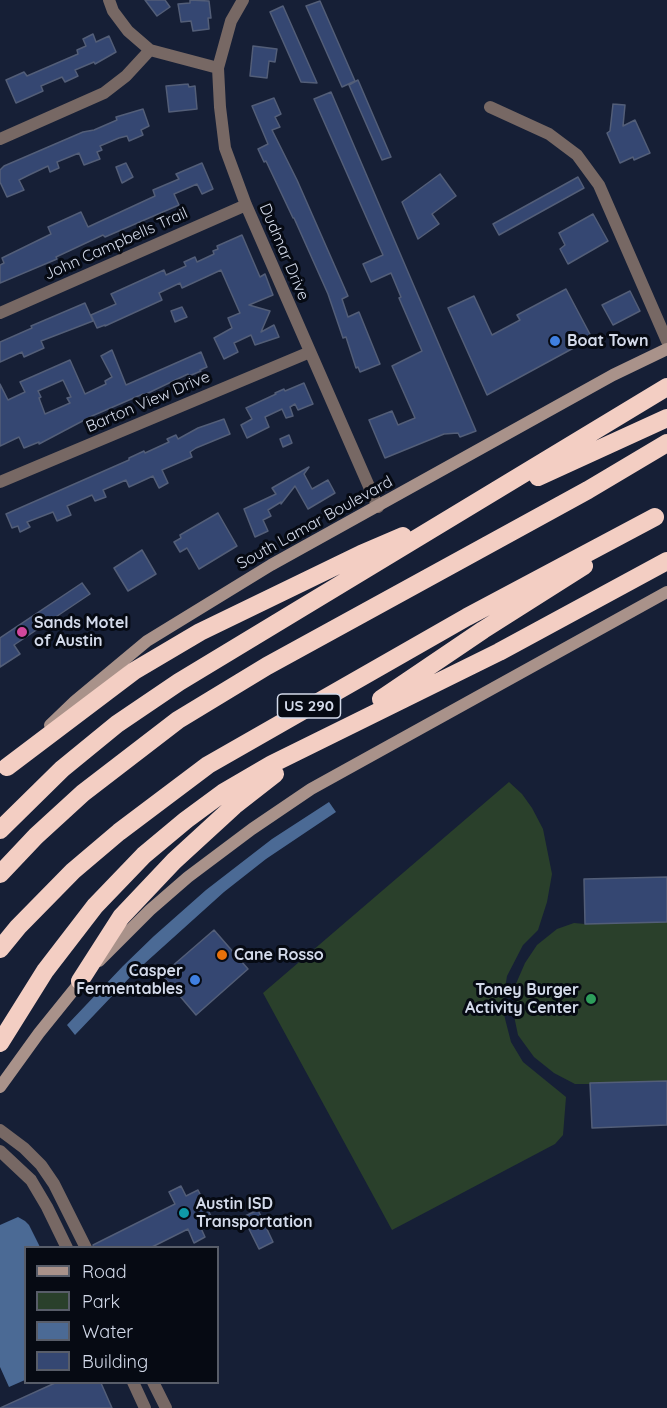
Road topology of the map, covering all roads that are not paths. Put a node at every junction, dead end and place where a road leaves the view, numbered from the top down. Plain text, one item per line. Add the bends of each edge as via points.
1 (109, 0) edge
2 (243, 0) edge
3 (150, 50) junction
4 (218, 68) junction
5 (490, 107) dead end
6 (0, 139) edge
7 (246, 205) junction
8 (0, 313) edge
9 (667, 341) edge
10 (667, 349) edge
11 (310, 352) junction
12 (667, 387) edge
13 (667, 417) edge
14 (667, 443) edge
15 (0, 482) edge
16 (378, 507) junction
17 (661, 513) edge
18 (667, 561) edge
19 (667, 592) edge
20 (2, 766) edge
21 (0, 830) edge
22 (0, 874) edge
23 (0, 949) edge
24 (80, 981) junction
25 (0, 1043) edge
26 (0, 1087) edge
27 (0, 1130) edge
28 (0, 1151) edge
29 (66, 1246) edge
30 (85, 1246) edge
31 (134, 1384) edge
32 (154, 1384) edge
33 (146, 1408) edge
34 (166, 1408) edge

1 - 3 street via 128,31
2 - 4 street, Dudmar Drive via 231,21
3 - 4 street
3 - 6 street via 104,93
4 - 7 street, Dudmar Drive via 225,148
5 - 9 street via 549,134 577,154 599,185
7 - 8 street, John Campbells Trail
7 - 11 street, Dudmar Drive
10 - 16 main road, South Lamar Boulevard via 613,375
11 - 15 street, Barton View Drive
11 - 16 street, Dudmar Drive
12 - 21 highway via 179,682 117,724 62,769
13 - 20 highway via 361,554 200,632 134,671
14 - 22 highway via 267,666 178,720 83,793
16 - 20 main road, South Lamar Boulevard via 271,565 147,641
17 - 23 highway, US 290 via 467,617 208,765 73,871
17 - 24 highway via 296,757 234,806 121,917
18 - 25 highway via 499,652 272,764 186,820 144,855 95,906 45,971
19 - 24 main road via 311,789 188,878 150,910
24 - 26 main road
27 - 30 street via 41,1165
28 - 29 street via 31,1180
31 - 33 street
32 - 34 street

